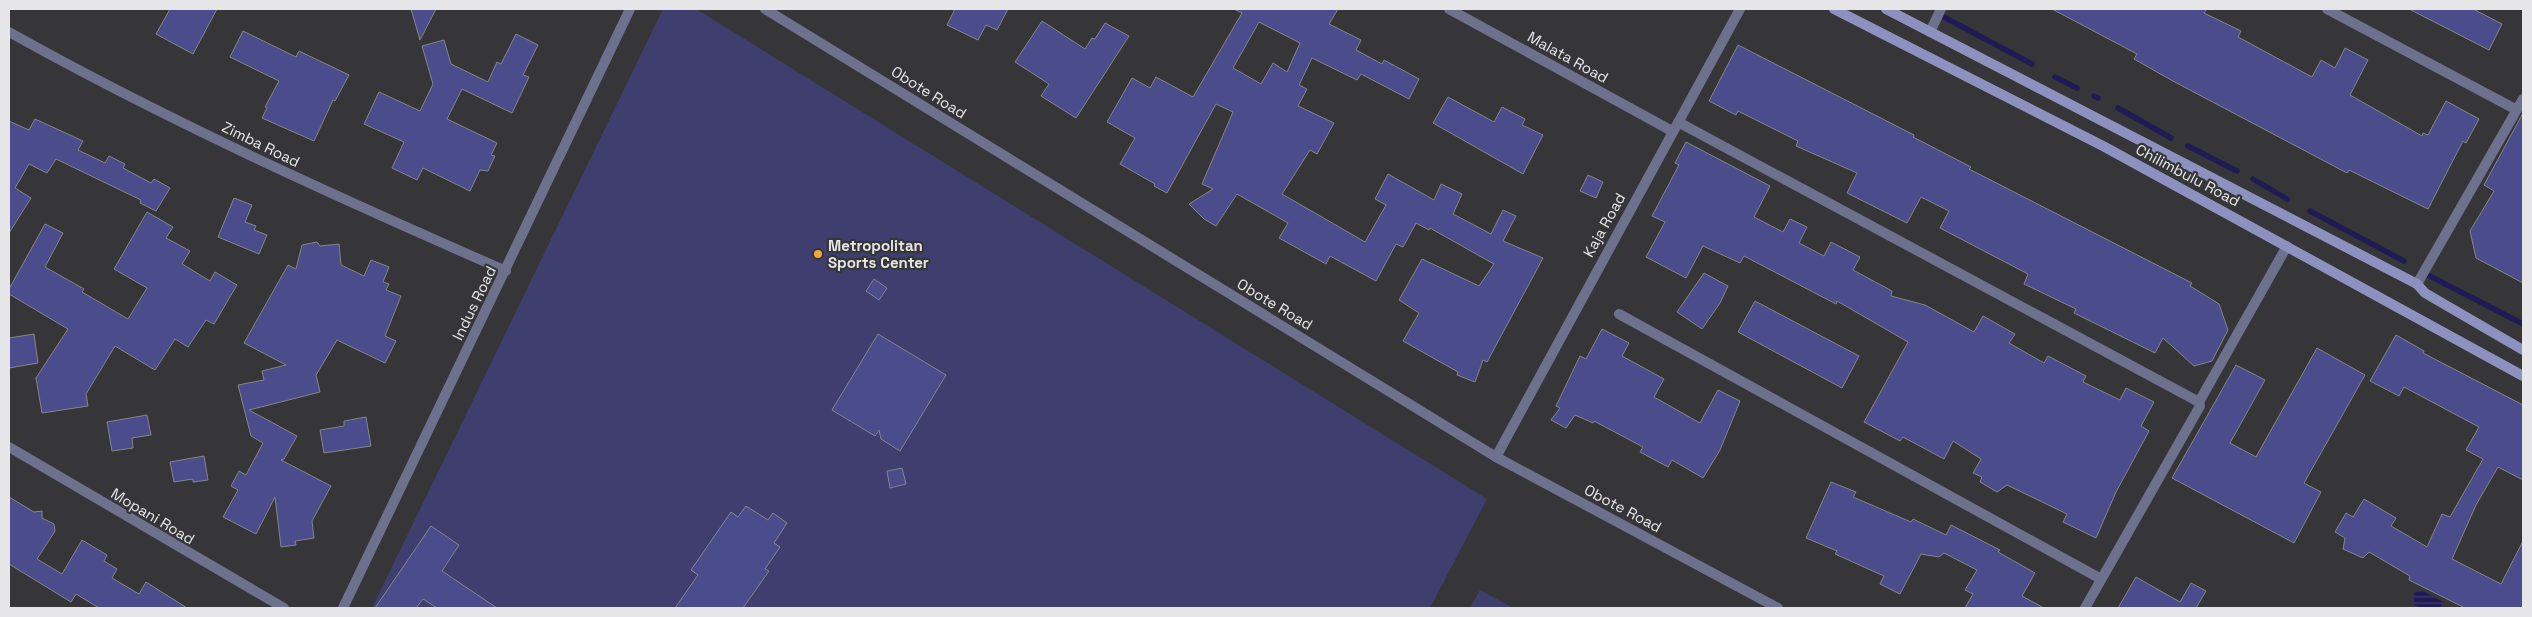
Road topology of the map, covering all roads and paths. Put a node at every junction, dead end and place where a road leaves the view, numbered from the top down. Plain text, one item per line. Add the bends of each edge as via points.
1 (630, 9) edge
2 (764, 9) edge
3 (1449, 9) edge
4 (1740, 9) edge
5 (1834, 9) edge
6 (1886, 9) edge
7 (1941, 9) edge
8 (2327, 9) edge
9 (9, 32) edge
10 (1930, 32) junction
11 (2523, 99) edge
12 (2517, 110) junction
13 (1675, 127) junction
14 (2287, 246) junction
15 (506, 271) junction
16 (2418, 284) junction
17 (1620, 314) dead end
18 (2523, 350) edge
19 (2523, 376) edge
20 (2199, 402) junction
21 (9, 447) edge
22 (1496, 457) junction
23 (2100, 579) junction
24 (284, 608) edge
25 (342, 608) edge
26 (1778, 608) edge
27 (2086, 608) edge

1 - 15 street, Indus Road
2 - 22 street, Obote Road
3 - 13 street, Malata Road
4 - 13 street, Kaja Road
5 - 14 main road, Chilimbulu Road via 2103,146
6 - 10 main road, Chilimbulu Road
7 - 10 street
8 - 12 street
9 - 15 street, Zimba Road via 116,90 329,194
10 - 16 main road, Chilimbulu Road
11 - 12 street
12 - 16 street
13 - 20 street, Malata Road
13 - 22 street, Kaja Road
14 - 19 main road, Chilimbulu Road
14 - 20 street
15 - 25 street, Indus Road
16 - 18 main road, Chilimbulu Road via 2425,293
17 - 23 street
20 - 23 street via 2200,406
21 - 24 street, Mopani Road
22 - 26 street, Obote Road
23 - 27 street

